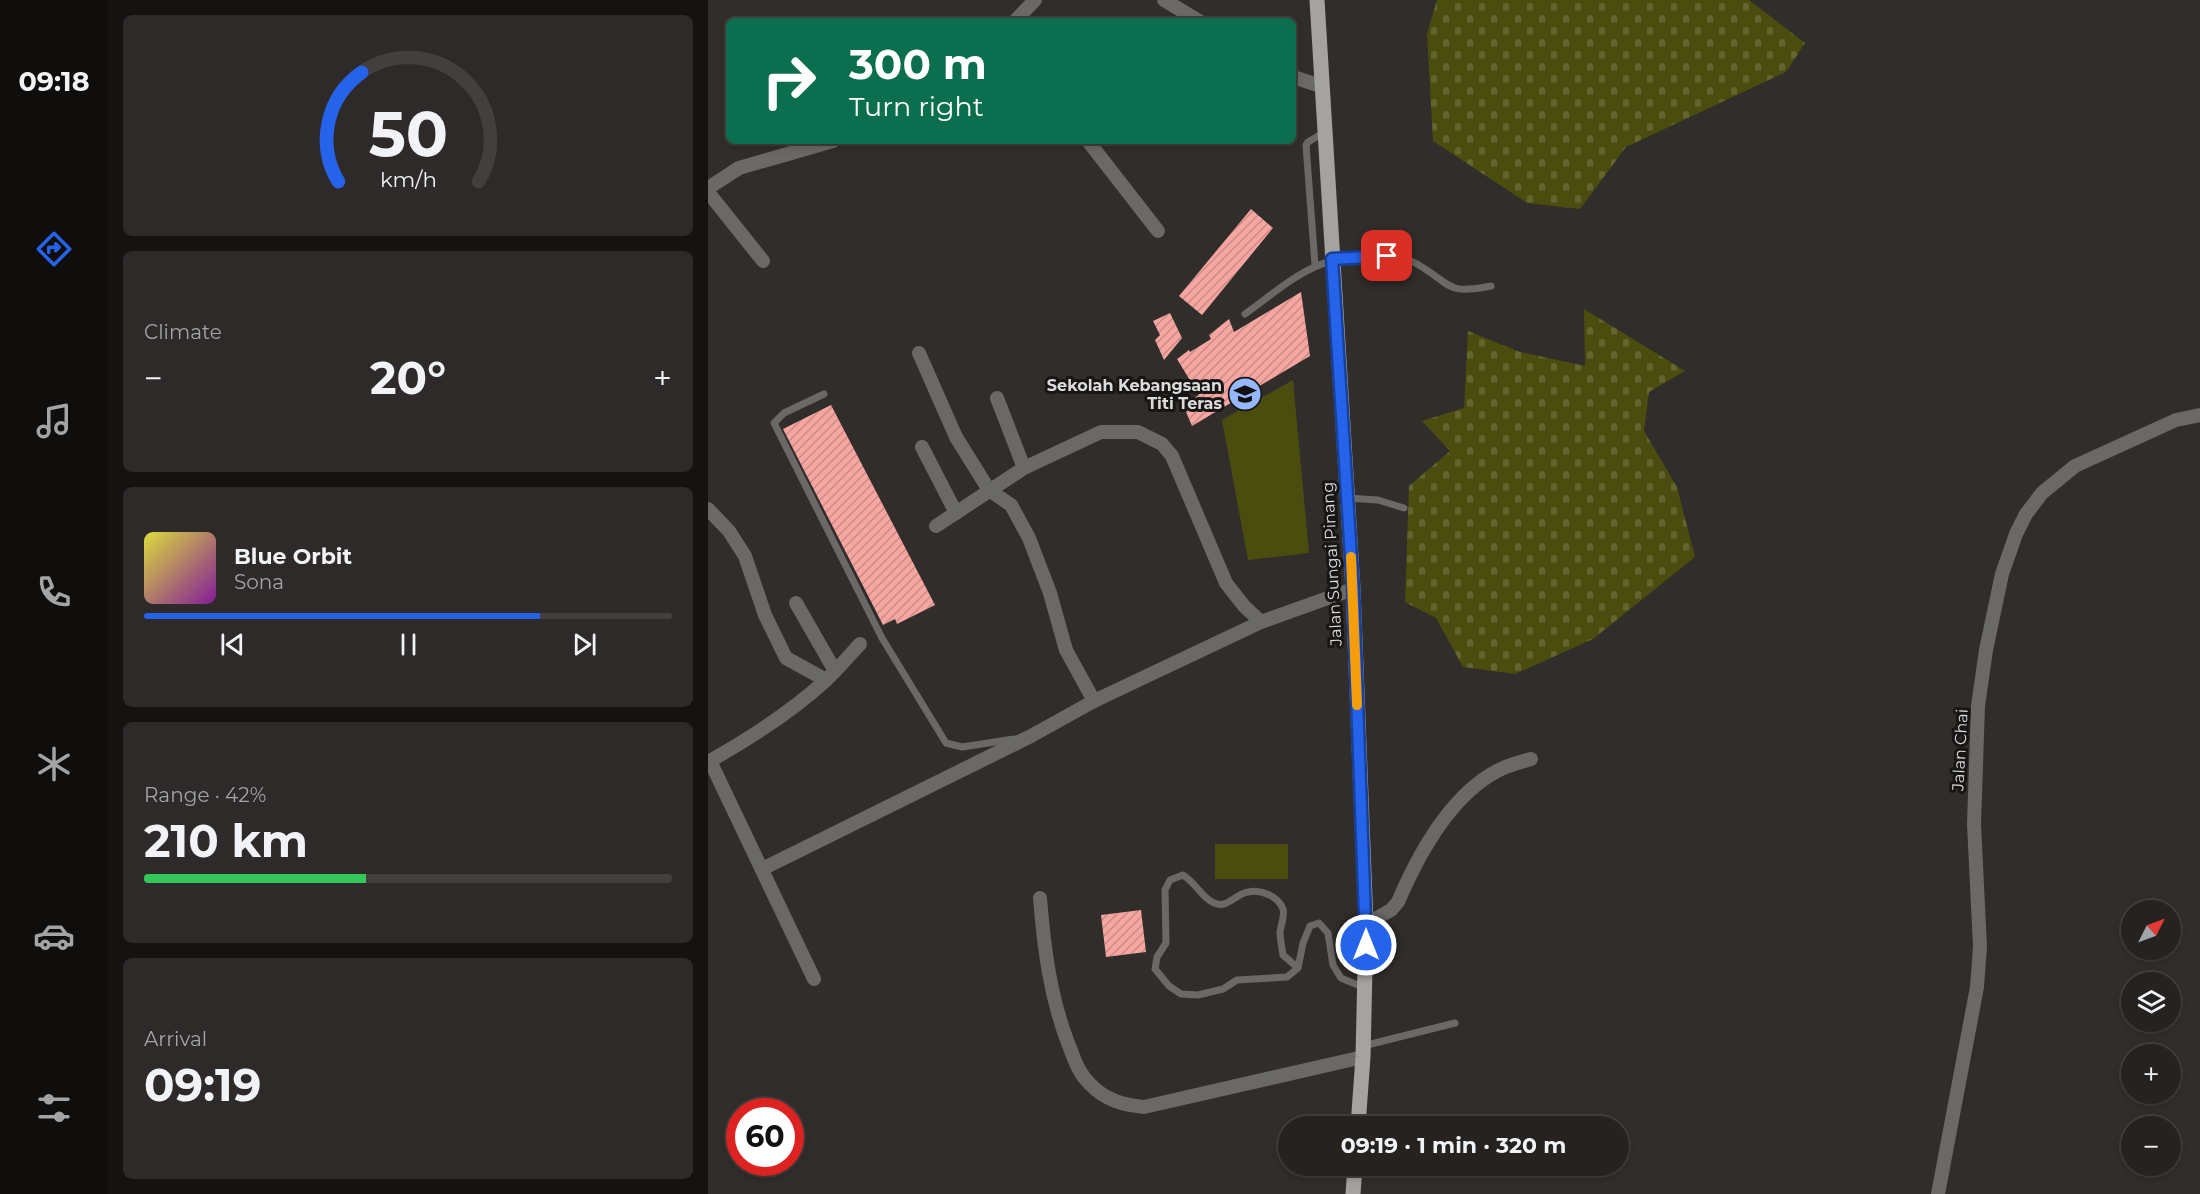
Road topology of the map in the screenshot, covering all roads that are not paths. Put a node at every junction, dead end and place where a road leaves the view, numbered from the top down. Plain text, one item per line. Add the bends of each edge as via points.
1 (1035, 0) edge
2 (1164, 0) edge
3 (1317, 0) edge
4 (1018, 18) edge
5 (1194, 18) edge
6 (1296, 78) edge
7 (1322, 86) junction
8 (1325, 132) junction
9 (822, 144) edge
10 (1090, 144) edge
11 (708, 190) edge
12 (1158, 231) dead end
13 (1332, 259) junction
14 (763, 261) dead end
15 (1315, 265) junction
16 (1491, 286) dead end
17 (1245, 314) dead end
18 (918, 353) dead end
19 (824, 394) dead end
20 (997, 398) dead end
21 (2200, 416) edge
22 (922, 447) dead end
23 (1024, 468) junction
24 (990, 490) junction
25 (1346, 498) junction
26 (1404, 508) dead end
27 (708, 509) edge
28 (956, 513) junction
29 (936, 526) dead end
30 (1353, 589) junction
31 (796, 603) dead end
32 (1261, 622) junction
33 (860, 644) dead end
34 (830, 675) junction
35 (1094, 701) junction
36 (1031, 736) junction
37 (1532, 759) dead end
38 (709, 761) edge
39 (762, 869) junction
40 (1040, 898) dead end
41 (1366, 924) junction
42 (1298, 968) junction
43 (814, 979) dead end
44 (1365, 988) junction
45 (1455, 1023) dead end
46 (1363, 1051) junction
47 (1359, 1116) edge
48 (1354, 1176) edge
49 (1353, 1194) edge
50 (1938, 1194) edge

1 - 4 street
2 - 5 street
3 - 7 main road, Jalan Sungai Pinang
6 - 7 street
7 - 8 main road, Jalan Sungai Pinang
8 - 13 main road, Jalan Sungai Pinang
8 - 15 lane via 1306,145
9 - 11 street via 738,168
10 - 12 street
11 - 14 street
13 - 15 lane
13 - 16 lane via 1370,255 1406,259 1461,291
13 - 25 main road, Jalan Sungai Pinang
15 - 17 lane
18 - 24 street via 956,437
19 - 36 lane via 784,413 774,423 882,638 946,743 962,747
20 - 23 street
21 - 50 street, Jalan Chai via 2176,420 2075,466 2042,493 2026,514 2002,574 1978,706 1974,824 1979,909 1977,987
22 - 28 street
23 - 24 street
23 - 32 street via 1101,432 1138,432 1162,444 1183,477 1226,583
24 - 28 street
24 - 35 street via 1011,505 1029,538 1066,650
25 - 26 lane via 1378,500
25 - 30 main road, Jalan Sungai Pinang
27 - 34 street via 745,556 765,615 786,658
28 - 29 street
30 - 32 street
30 - 41 main road, Jalan Sungai Pinang
31 - 34 street
32 - 35 street
33 - 34 street
34 - 38 street via 736,746
35 - 36 street
36 - 39 street
37 - 41 street via 1479,782 1429,839 1398,902
38 - 39 street
39 - 43 street
40 - 46 street via 1050,984 1077,1067 1089,1084 1123,1105 1144,1107
41 - 44 main road, Jalan Sungai Pinang
42 - 42 lane via 1287,977 1237,980 1223,989 1198,995 1181,994 1168,986 1155,969 1166,943 1165,890 1170,880 1183,875 1215,903 1229,903 1249,891 1266,893 1278,900 1284,911 1280,933 1283,955
42 - 44 lane via 1310,926 1319,923 1328,933 1333,965 1341,978
44 - 46 main road, Jalan Sungai Pinang
45 - 46 lane
46 - 47 main road, Jalan Sungai Pinang
48 - 49 main road

